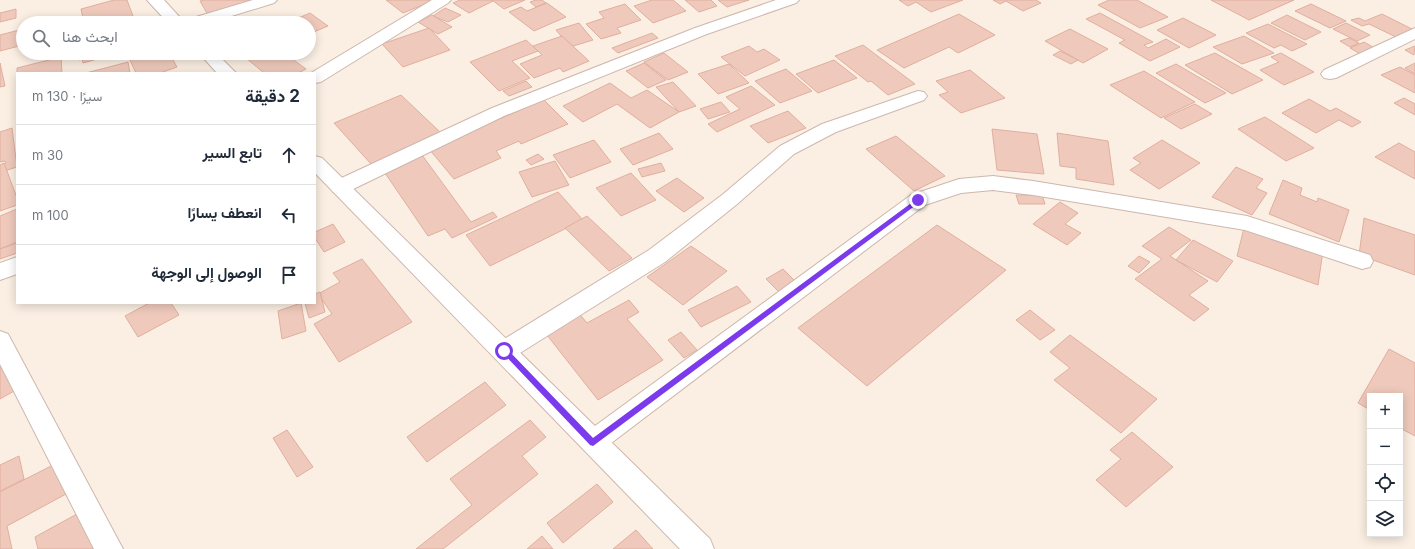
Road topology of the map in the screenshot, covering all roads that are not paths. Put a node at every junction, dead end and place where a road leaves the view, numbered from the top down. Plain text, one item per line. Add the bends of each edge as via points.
1 (155, 0) edge
2 (269, 0) edge
3 (443, 0) edge
4 (791, 0) edge
5 (171, 16) edge
6 (215, 16) edge
7 (1415, 34) edge
8 (214, 60) edge
9 (226, 72) edge
10 (1330, 74) dead end
11 (316, 77) edge
12 (918, 96) dead end
13 (316, 163) edge
14 (340, 187) junction
15 (1362, 261) dead end
16 (16, 265) edge
17 (0, 272) edge
18 (0, 341) edge
19 (504, 351) junction
20 (593, 442) junction
21 (109, 549) edge
22 (700, 549) edge

1 - 5 street
2 - 6 street
3 - 11 street
4 - 14 street via 701,31 498,112
7 - 10 street
8 - 9 street
12 - 19 street via 828,128 787,150 729,200 657,256
13 - 14 street
14 - 19 street
15 - 20 street via 1247,223 1033,188 993,183 959,186 918,200
16 - 17 street
18 - 21 street
19 - 20 street
20 - 22 street

